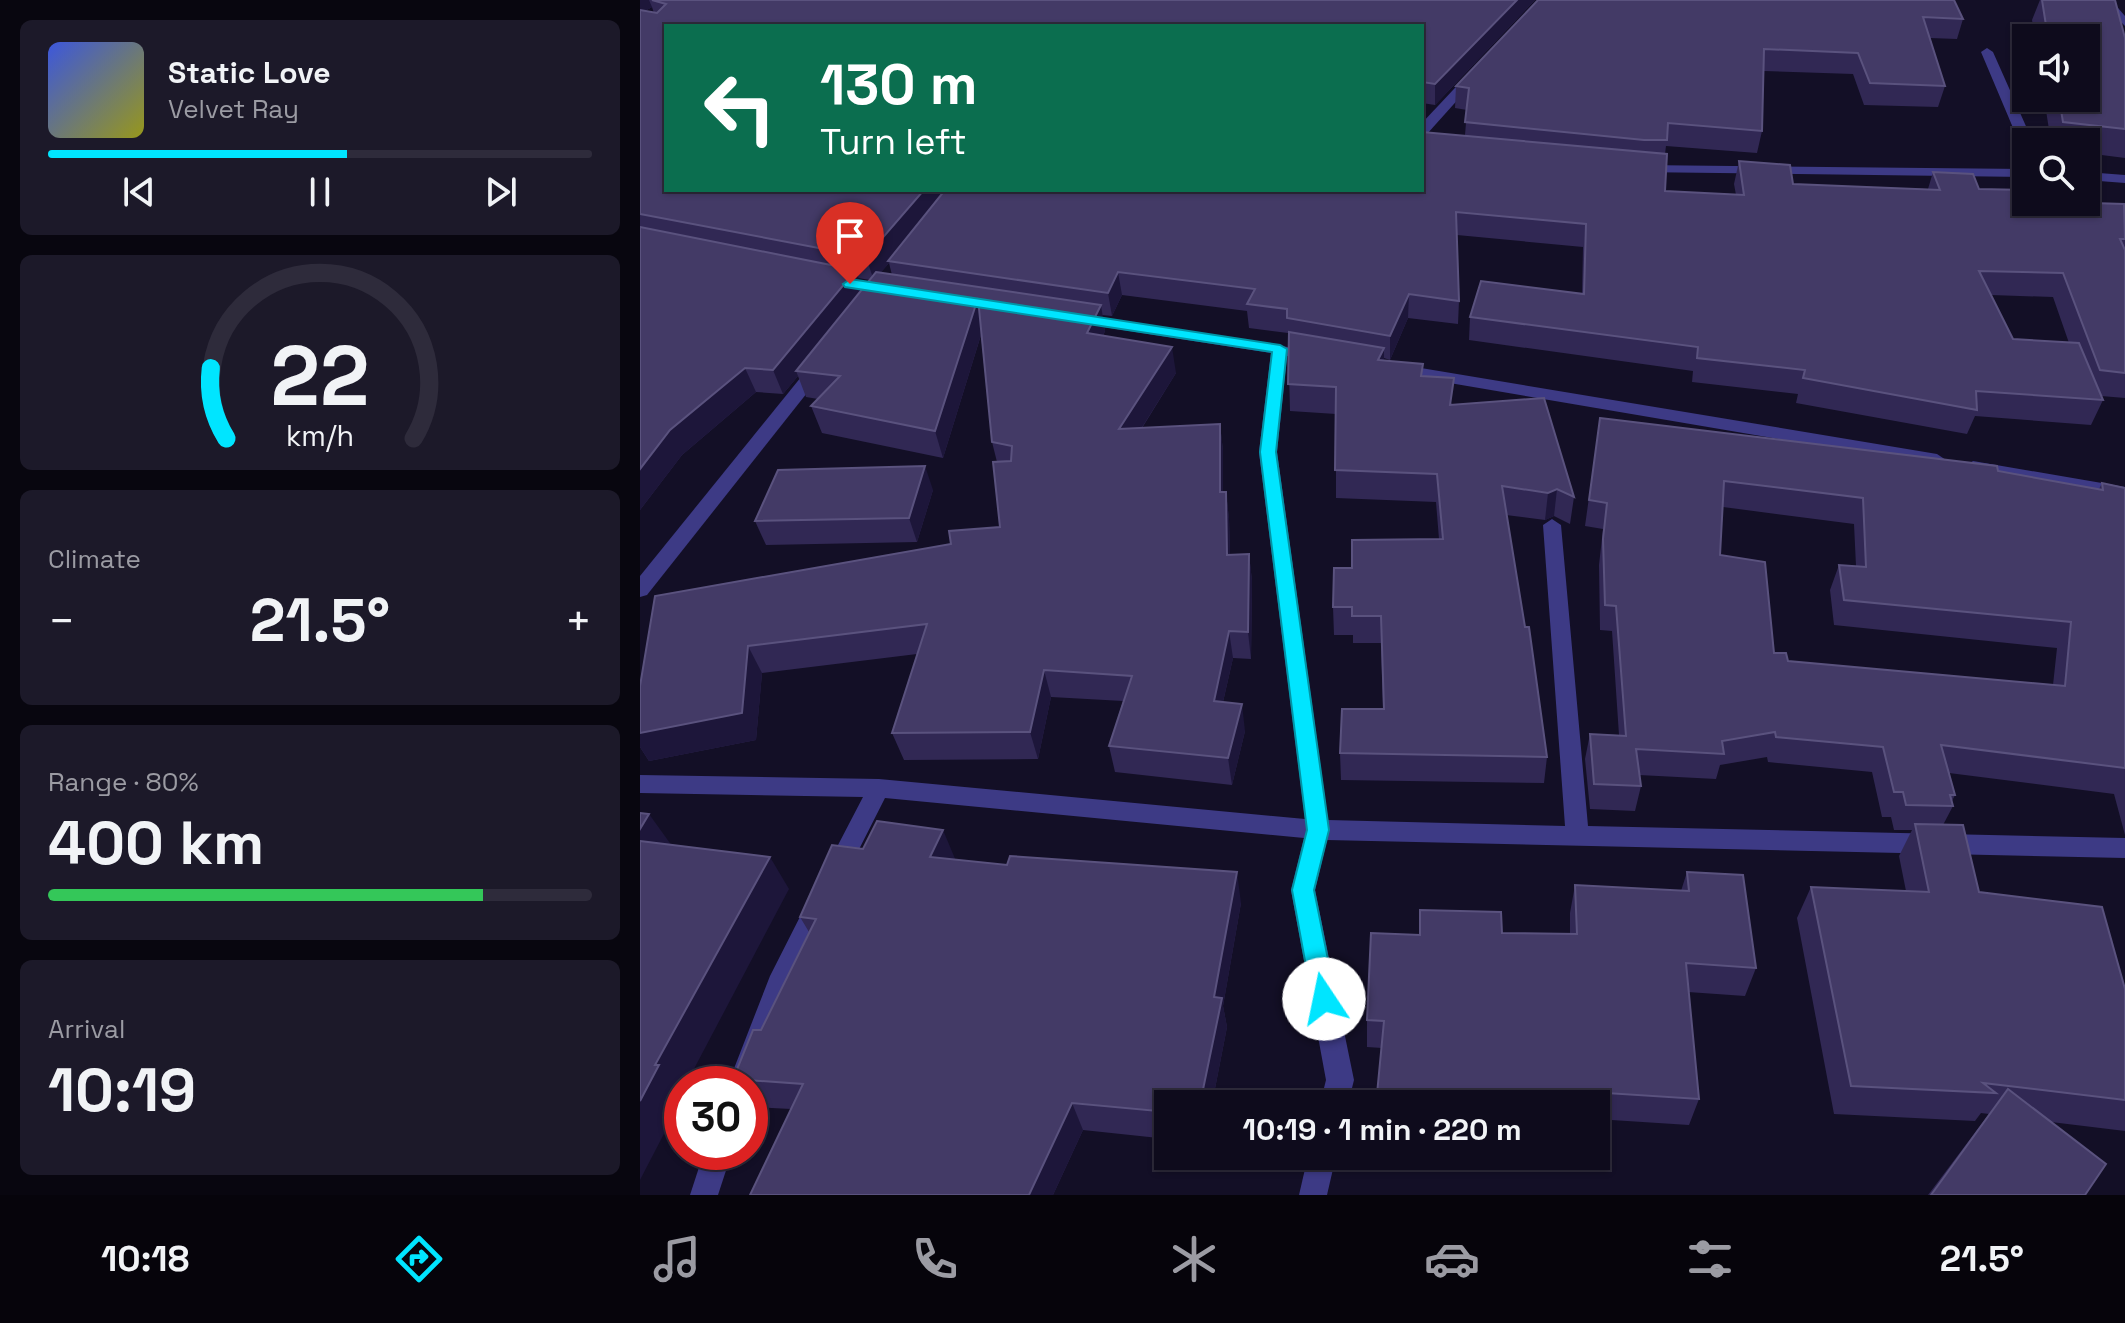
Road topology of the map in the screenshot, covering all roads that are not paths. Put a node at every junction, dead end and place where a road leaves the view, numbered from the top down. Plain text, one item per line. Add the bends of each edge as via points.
1 (2105, 0) edge
2 (2125, 23) edge
3 (1987, 52) dead end
4 (1483, 65) edge
5 (2020, 128) edge
6 (1424, 129) edge
7 (1624, 167) edge
8 (2012, 173) edge
9 (2100, 177) edge
10 (2125, 179) edge
11 (1064, 317) edge
12 (1280, 349) junction
13 (832, 350) edge
14 (1325, 357) edge
15 (1387, 367) edge
16 (2125, 493) edge
17 (1552, 525) dead end
18 (640, 590) edge
19 (640, 784) edge
20 (879, 788) junction
21 (1318, 830) junction
22 (1577, 834) junction
23 (2125, 848) edge
24 (749, 1066) edge
25 (1338, 1090) edge
26 (712, 1170) edge
27 (1319, 1170) edge
28 (704, 1195) edge
29 (1313, 1195) edge

1 - 2 street
3 - 5 street
4 - 6 street
7 - 8 street
9 - 10 street
11 - 12 street
12 - 14 street
12 - 21 street via 1268,452
13 - 18 street
15 - 16 street
17 - 22 street
19 - 20 street
20 - 21 street
20 - 24 street via 783,976
21 - 22 street
21 - 25 street via 1303,890 1340,1080
22 - 23 street
26 - 28 street
27 - 29 street

